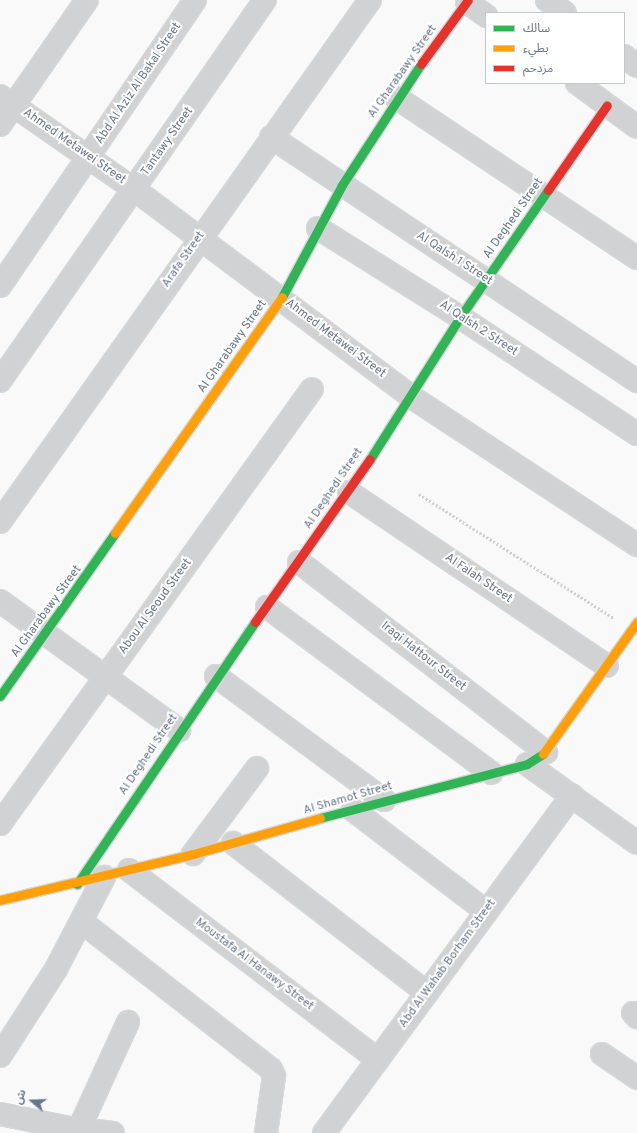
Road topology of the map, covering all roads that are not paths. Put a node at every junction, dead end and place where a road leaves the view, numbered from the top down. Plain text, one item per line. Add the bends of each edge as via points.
1 (87, 0) edge
2 (195, 0) edge
3 (265, 0) edge
4 (370, 0) edge
5 (547, 0) edge
6 (468, 1) edge
7 (564, 12) edge
8 (485, 15) edge
9 (625, 57) edge
10 (637, 66) edge
11 (578, 84) edge
12 (398, 98) junction
13 (6, 101) edge
14 (607, 105) junction
15 (0, 125) edge
16 (637, 128) edge
17 (271, 137) junction
18 (89, 158) junction
19 (342, 185) junction
20 (135, 190) junction
21 (546, 196) junction
22 (318, 228) junction
23 (200, 237) junction
24 (637, 258) edge
25 (486, 280) junction
26 (0, 286) edge
27 (282, 299) junction
28 (460, 317) junction
29 (0, 381) edge
30 (637, 381) edge
31 (312, 389) dead end
32 (410, 396) junction
33 (637, 434) edge
34 (349, 492) junction
35 (0, 522) edge
36 (637, 546) edge
37 (299, 562) junction
38 (0, 600) edge
39 (267, 607) junction
40 (634, 626) edge
41 (47, 634) junction
42 (607, 666) junction
43 (106, 676) junction
44 (216, 676) junction
45 (0, 696) edge
46 (179, 730) junction
47 (546, 752) junction
48 (526, 764) junction
49 (257, 768) dead end
50 (491, 773) junction
51 (572, 796) junction
52 (384, 800) junction
53 (353, 810) junction
54 (0, 824) edge
55 (233, 843) junction
56 (637, 843) edge
57 (193, 854) junction
58 (129, 870) junction
59 (104, 877) junction
60 (77, 884) junction
61 (0, 900) edge
62 (487, 912) junction
63 (82, 922) junction
64 (427, 993) junction
65 (128, 1022) dead end
66 (602, 1054) dead end
67 (0, 1056) edge
68 (378, 1060) junction
69 (637, 1078) edge
70 (0, 1114) edge
71 (72, 1130) edge
72 (113, 1133) edge
73 (266, 1133) edge
74 (324, 1133) edge

1 - 13 street
2 - 18 street, Abd Al Aziz Al Bakal Street
3 - 20 street, Tantawy Street
4 - 17 street, Arafa Street
5 - 7 street
6 - 8 street
6 - 12 street, Al Gharabawy Street
9 - 10 street
11 - 14 street
12 - 19 street, Al Gharabawy Street
12 - 21 street
13 - 15 street
13 - 18 street, Ahmed Metawei Street
14 - 16 street
14 - 21 street, Al Deghedi Street
17 - 19 street, Al Qalsh 1 Street
17 - 23 street, Arafa Street
18 - 20 street, Ahmed Metawei Street
18 - 26 street, Abd Al Aziz Al Bakal Street
19 - 22 street, Al Gharabawy Street
19 - 25 street, Al Qalsh 1 Street
20 - 23 street, Ahmed Metawei Street
20 - 29 street, Tantawy Street
21 - 24 street
21 - 25 street, Al Deghedi Street
22 - 27 street, Al Gharabawy Street
22 - 28 street, Al Qalsh 2 Street
23 - 27 street, Ahmed Metawei Street
23 - 35 street, Arafa Street
25 - 28 street, Al Deghedi Street
25 - 30 street, Al Qalsh 1 Street
27 - 32 street, Ahmed Metawei Street
27 - 41 street, Al Gharabawy Street
28 - 32 street, Al Deghedi Street
28 - 33 street, Al Qalsh 2 Street
31 - 43 street, Abou Al Seoud Street
32 - 34 street, Al Deghedi Street
32 - 36 street, Ahmed Metawei Street
34 - 37 street, Al Deghedi Street
34 - 42 street, Al Falah Street
37 - 39 street, Al Deghedi Street
37 - 47 street, Iraqi Hattour Street
38 - 41 street
39 - 44 street, Al Deghedi Street
39 - 50 street
40 - 42 street, Al Shamot Street
41 - 43 street
41 - 45 street, Al Gharabawy Street
42 - 47 street, Al Shamot Street
43 - 46 street
43 - 54 street, Abou Al Seoud Street
44 - 46 street, Al Deghedi Street
44 - 52 street
46 - 60 street, Al Deghedi Street
47 - 48 street, Al Shamot Street
48 - 50 street, Al Shamot Street
48 - 51 street
49 - 57 street
50 - 52 street, Al Shamot Street
51 - 56 street
51 - 62 street, Abd Al Wahab Borham Street
52 - 53 street, Al Shamot Street
53 - 55 street, Al Shamot Street
53 - 62 street
55 - 57 street, Al Shamot Street
55 - 64 street
57 - 58 street, Al Shamot Street
58 - 59 street, Al Shamot Street
58 - 68 street, Moustafa Al Hanawy Street
59 - 60 street, Al Shamot Street
59 - 63 street
60 - 61 street, Al Shamot Street
62 - 64 street, Abd Al Wahab Borham Street
63 - 67 street via 56,969
63 - 73 street via 271,1069 274,1076
64 - 68 street, Abd Al Wahab Borham Street
65 - 71 street
66 - 69 street
68 - 74 street, Abd Al Wahab Borham Street
70 - 71 street
71 - 72 street

